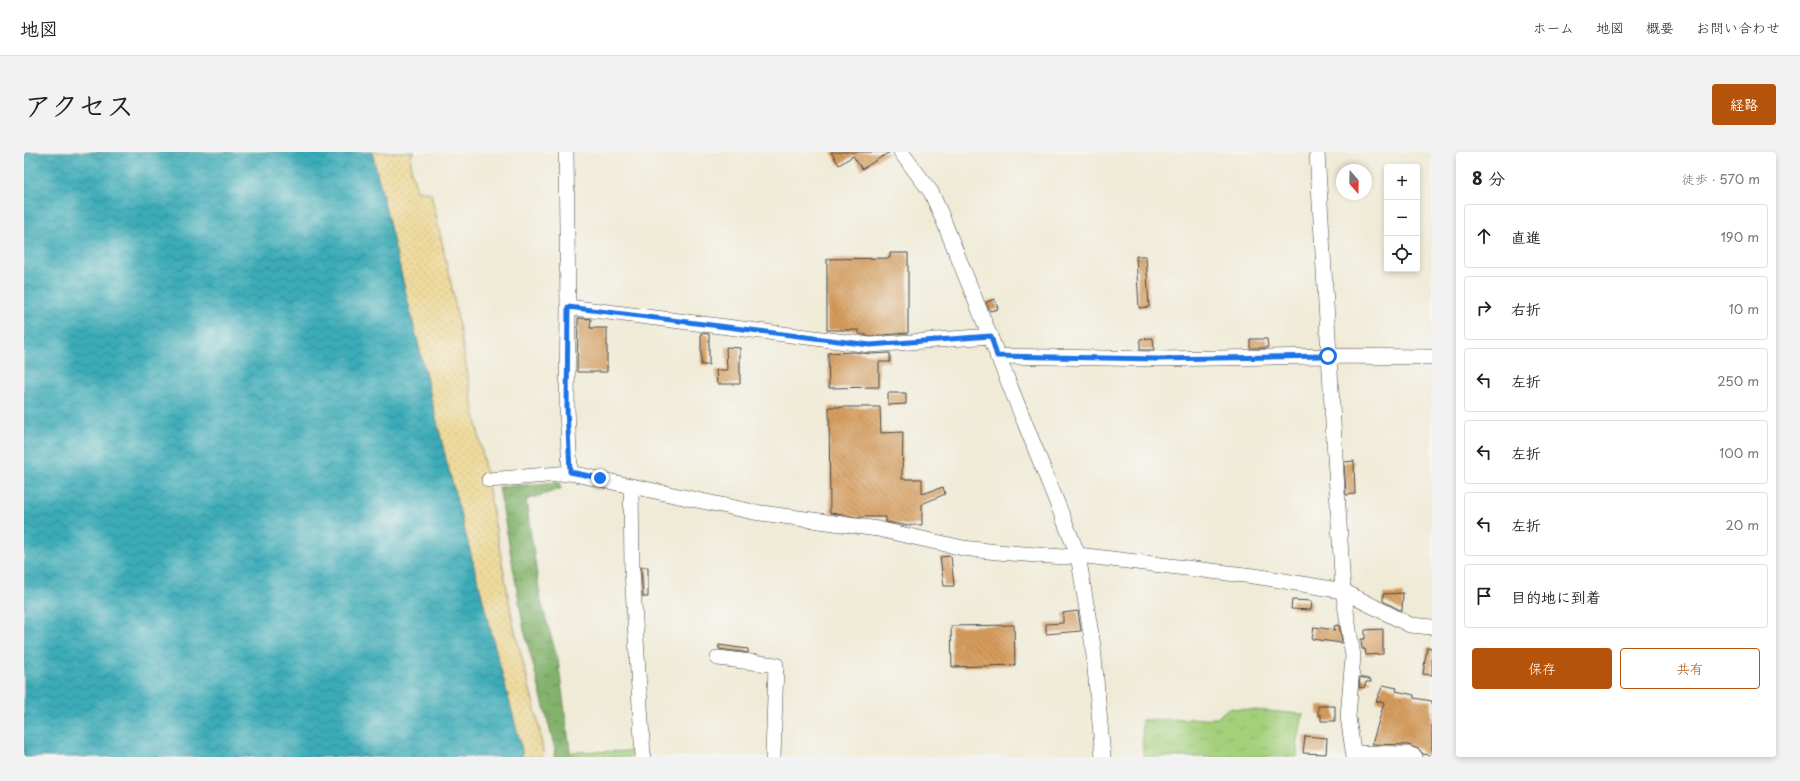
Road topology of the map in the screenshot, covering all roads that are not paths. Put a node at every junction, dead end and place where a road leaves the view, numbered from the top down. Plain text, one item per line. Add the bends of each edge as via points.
1 (566, 152) edge
2 (902, 152) edge
3 (1317, 152) edge
4 (568, 307) junction
5 (991, 336) junction
6 (997, 356) junction
7 (1328, 356) junction
8 (1432, 357) edge
9 (570, 472) junction
10 (489, 480) dead end
11 (631, 486) junction
12 (1078, 555) junction
13 (1344, 591) junction
14 (1432, 627) edge
15 (718, 658) dead end
16 (1354, 755) edge
17 (643, 757) edge
18 (774, 757) edge
19 (1103, 757) edge
20 (1415, 757) edge

1 - 4 street
2 - 5 street via 931,192
3 - 7 street
4 - 5 street via 870,345
4 - 9 street via 567,408
5 - 6 street
6 - 7 street via 1157,359
6 - 12 street
7 - 8 street
7 - 13 street
9 - 10 street
9 - 11 street
11 - 12 street via 754,512 878,529 963,548 1056,556
11 - 17 street via 632,570
12 - 13 street via 1261,577
12 - 19 street via 1093,646
13 - 14 street via 1410,625
13 - 16 street via 1353,656 1348,718
15 - 18 street via 776,665
16 - 20 street via 1408,754

